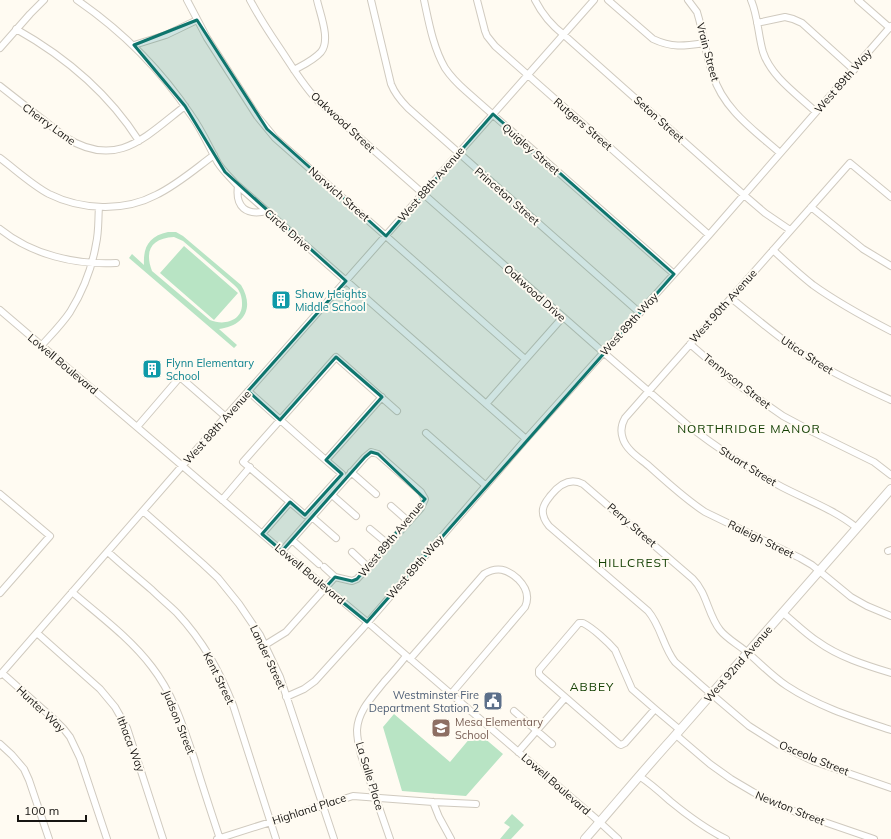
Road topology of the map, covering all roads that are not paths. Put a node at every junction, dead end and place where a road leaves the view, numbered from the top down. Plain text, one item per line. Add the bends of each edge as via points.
1 (44, 0) edge
2 (80, 0) edge
3 (187, 0) edge
4 (250, 0) edge
5 (317, 0) edge
6 (371, 0) edge
7 (424, 0) edge
8 (477, 0) edge
9 (535, 0) edge
10 (594, 0) edge
11 (608, 0) edge
12 (688, 0) edge
13 (751, 0) edge
14 (858, 0) edge
15 (197, 20) junction
16 (757, 23) junction
17 (890, 27) edge
18 (16, 29) junction
19 (564, 34) junction
20 (705, 43) junction
21 (134, 45) junction
22 (0, 48) edge
23 (294, 70) junction
24 (854, 70) junction
25 (527, 75) junction
26 (0, 86) edge
27 (185, 106) junction
28 (816, 112) junction
29 (493, 114) junction
30 (139, 141) junction
31 (458, 154) junction
32 (780, 154) junction
33 (214, 155) junction
34 (0, 158) edge
35 (238, 186) junction
36 (423, 193) junction
37 (744, 195) junction
38 (891, 197) edge
39 (99, 207) junction
40 (811, 207) junction
41 (267, 211) junction
42 (0, 229) edge
43 (790, 230) junction
44 (709, 235) junction
45 (386, 236) junction
46 (773, 250) junction
47 (92, 263) junction
48 (116, 263) dead end
49 (891, 266) edge
50 (674, 274) junction
51 (346, 281) junction
52 (731, 298) junction
53 (0, 310) edge
54 (640, 313) junction
55 (563, 317) junction
56 (891, 331) edge
57 (690, 344) junction
58 (42, 345) junction
59 (603, 352) junction
60 (525, 359) junction
61 (248, 391) junction
62 (648, 391) junction
63 (382, 398) junction
64 (891, 400) edge
65 (486, 404) junction
66 (397, 411) dead end
67 (226, 417) junction
68 (280, 420) junction
69 (137, 426) junction
70 (426, 433) dead end
71 (526, 439) junction
72 (636, 455) joint
73 (326, 460) junction
74 (182, 466) junction
75 (250, 467) junction
76 (351, 472) junction
77 (891, 475) edge
78 (485, 485) junction
79 (891, 490) edge
80 (0, 494) edge
81 (376, 494) dead end
82 (552, 494) joint
83 (332, 495) junction
84 (222, 500) junction
85 (290, 502) junction
86 (391, 506) dead end
87 (143, 511) junction
88 (356, 516) dead end
89 (312, 517) junction
90 (408, 522) junction
91 (857, 528) junction
92 (370, 529) dead end
93 (262, 534) junction
94 (336, 538) dead end
95 (292, 540) junction
96 (388, 544) junction
97 (282, 551) junction
98 (108, 552) junction
99 (352, 552) dead end
100 (368, 567) junction
101 (819, 571) junction
102 (335, 577) junction
103 (325, 588) junction
104 (72, 592) junction
105 (0, 593) edge
106 (783, 612) junction
107 (891, 616) edge
108 (367, 622) junction
109 (37, 633) junction
110 (265, 645) junction
111 (748, 653) junction
112 (408, 657) junction
113 (891, 673) edge
114 (1, 674) edge
115 (451, 694) junction
116 (711, 694) junction
117 (286, 697) junction
118 (565, 698) junction
119 (655, 710) junction
120 (514, 711) dead end
121 (537, 730) junction
122 (891, 730) edge
123 (678, 732) junction
124 (0, 744) edge
125 (552, 744) dead end
126 (518, 752) junction
127 (639, 776) junction
128 (891, 788) edge
129 (376, 797) junction
130 (433, 802) junction
131 (476, 804) dead end
132 (322, 805) junction
133 (271, 822) junction
134 (600, 822) junction
135 (49, 839) edge
136 (107, 839) edge
137 (164, 839) edge
138 (219, 839) edge
139 (276, 839) edge
140 (334, 839) edge
141 (390, 839) edge
142 (450, 839) edge
143 (585, 839) edge
144 (618, 839) edge
145 (726, 839) edge
146 (874, 839) edge

1 - 18 street
2 - 21 street, Circle Drive
3 - 15 street, Norwich Street
4 - 23 street, Oakwood Street
5 - 23 street via 326,39 324,47 319,54
6 - 31 street, Princeton Street via 390,79 400,101
7 - 29 street, Quigley Street via 434,40 445,68 458,84
8 - 25 street, Rutgers Street via 490,41
9 - 19 street, Seton Street via 543,14
10 - 19 street, West 88th Avenue
11 - 20 street via 661,43 682,46
12 - 20 street, Vrain Street via 697,12
13 - 16 street
14 - 17 street
15 - 21 street
15 - 45 street, Norwich Street via 267,129
16 - 24 street via 785,17 802,23
16 - 28 street via 763,52 773,71
17 - 24 street, West 89th Way
18 - 22 street
18 - 30 street via 82,75 112,105
19 - 25 street, West 88th Avenue
19 - 37 street, Seton Street
20 - 32 street, Vrain Street via 713,76 727,102
21 - 27 street, Circle Drive
23 - 36 street, Oakwood Street via 319,102
24 - 28 street, West 89th Way
25 - 29 street, West 88th Avenue
25 - 44 street, Rutgers Street
26 - 30 street, Cherry Lane via 65,137 86,148 114,150
27 - 30 street, Cherry Lane
27 - 33 street, Circle Drive
28 - 32 street, West 89th Way
29 - 31 street, West 88th Avenue
29 - 50 street, Quigley Street
31 - 36 street, West 88th Avenue
31 - 54 street, Princeton Street
32 - 37 street, West 89th Way
33 - 35 street, Circle Drive
33 - 39 street via 169,188 150,198 120,206
34 - 39 street via 50,194 74,203
35 - 41 street, Circle Drive
35 - 41 street via 238,199 246,210 258,213
36 - 45 street, West 88th Avenue
36 - 55 street, Oakwood Drive
37 - 43 street, Seton Street
37 - 44 street, West 89th Way
38 - 40 street, West 90th Avenue via 850,163
39 - 47 street
40 - 43 street, West 90th Avenue
40 - 49 street via 863,249
41 - 51 street, Circle Drive
42 - 47 street via 14,239 56,257
43 - 46 street, West 90th Avenue
44 - 50 street, West 89th Way
45 - 51 street, West 88th Avenue
45 - 60 street, Norwich Street
46 - 52 street, West 90th Avenue
46 - 56 street via 822,291
47 - 48 street
47 - 58 street via 86,283 70,312
50 - 54 street, West 89th Way
51 - 61 street, West 88th Avenue
51 - 65 street, Circle Drive
52 - 57 street, West 90th Avenue
52 - 64 street, Utica Street via 775,334 810,358 842,377
53 - 58 street, Lowell Boulevard
54 - 59 street, West 89th Way
55 - 59 street, Oakwood Drive
55 - 60 street
57 - 62 street, West 90th Avenue
57 - 77 street, Tennyson Street via 734,382 783,416 874,462
58 - 69 street, Lowell Boulevard
59 - 62 street, Oakwood Drive
59 - 71 street, West 89th Way
60 - 65 street
61 - 67 street, West 88th Avenue
61 - 68 street
62 - 72 street, West 90th Avenue via 621,426 623,440
62 - 91 street, Stuart Street via 690,427 732,457 783,488 844,518
63 - 66 street
63 - 68 street via 336,357
63 - 73 street
65 - 71 street, Circle Drive
67 - 69 street via 180,377
67 - 74 street, West 88th Avenue
68 - 73 street
68 - 75 street via 243,462
69 - 74 street, Lowell Boulevard
70 - 78 street
71 - 78 street, West 89th Way
72 - 101 street, Raleigh Street via 705,512 796,556
73 - 85 street via 342,474 305,515
74 - 84 street, Lowell Boulevard
74 - 87 street, West 88th Avenue
75 - 84 street
75 - 85 street
76 - 81 street
76 - 83 street
76 - 90 street, West 89th Avenue via 372,452 378,454 421,492 425,499 421,508
78 - 108 street, West 89th Way
79 - 91 main road, West 92nd Avenue
80 - 105 street via 50,536
82 - 111 street, Perry Street via 568,482 576,481 586,486 693,579 700,588 718,628
82 - 116 street, Osceola Street via 543,509 547,523 648,611 672,658
83 - 88 street
83 - 89 street
84 - 93 street, Lowell Boulevard
85 - 93 street
86 - 90 street
87 - 98 street, West 88th Avenue
87 - 110 street, Lander Street via 218,578 246,614
89 - 94 street
89 - 95 street
90 - 96 street, West 89th Avenue
91 - 101 main road, West 92nd Avenue
92 - 96 street
93 - 97 street, Lowell Boulevard
95 - 97 street
95 - 102 street
96 - 100 street, West 89th Avenue
97 - 103 street, Lowell Boulevard
98 - 104 street, West 88th Avenue
98 - 133 street, Kent Street via 176,612 216,666 232,705
99 - 100 street
100 - 102 street, West 89th Avenue via 352,581
101 - 106 main road, West 92nd Avenue
101 - 107 street, Raleigh Street via 851,597
102 - 103 street
103 - 108 street, Lowell Boulevard
103 - 110 street via 286,632
104 - 109 street, West 88th Avenue
104 - 138 street, Judson Street via 135,647 160,677 183,727
106 - 111 main road, West 92nd Avenue
106 - 113 street via 810,636 833,651
108 - 112 street, Lowell Boulevard
108 - 117 street, West 89th Way via 315,682
109 - 114 street, West 88th Avenue
109 - 137 street, Ithaca Way via 100,689 119,713
110 - 117 street, Lander Street
111 - 116 main road, West 92nd Avenue
111 - 122 street, Perry Street via 776,678 808,698 840,713
112 - 115 street, Lowell Boulevard
112 - 115 street via 484,574 492,570 502,570 517,578 528,593 525,607
112 - 129 street, La Salle Place via 370,699 362,712 358,726 358,742
114 - 136 street, Hunter Way via 55,720 70,737 80,758
115 - 126 street, Lowell Boulevard
116 - 123 main road, West 92nd Avenue
116 - 128 street, Osceola Street via 738,718 779,745 813,761
117 - 132 street, Lander Street
118 - 119 street via 622,745
118 - 119 street, Newton Street via 538,673 581,622 615,650 632,689
118 - 121 street
119 - 123 street, Newton Street
120 - 121 street
121 - 125 street
121 - 126 street
123 - 127 main road, West 92nd Avenue
123 - 146 street, Newton Street via 710,764 753,792 801,814
124 - 135 street via 17,760 26,774
126 - 134 street, Lowell Boulevard
127 - 134 main road, West 92nd Avenue
127 - 145 street via 700,824
129 - 130 street, Highland Place
129 - 132 street, Highland Place via 350,796
129 - 141 street, La Salle Place
130 - 131 street, Highland Place
130 - 142 street
132 - 133 street, Highland Place
132 - 140 street, Lander Street
133 - 138 street, Highland Place
133 - 139 street, Kent Street
134 - 143 main road, West 92nd Avenue
134 - 144 street, Lowell Boulevard

